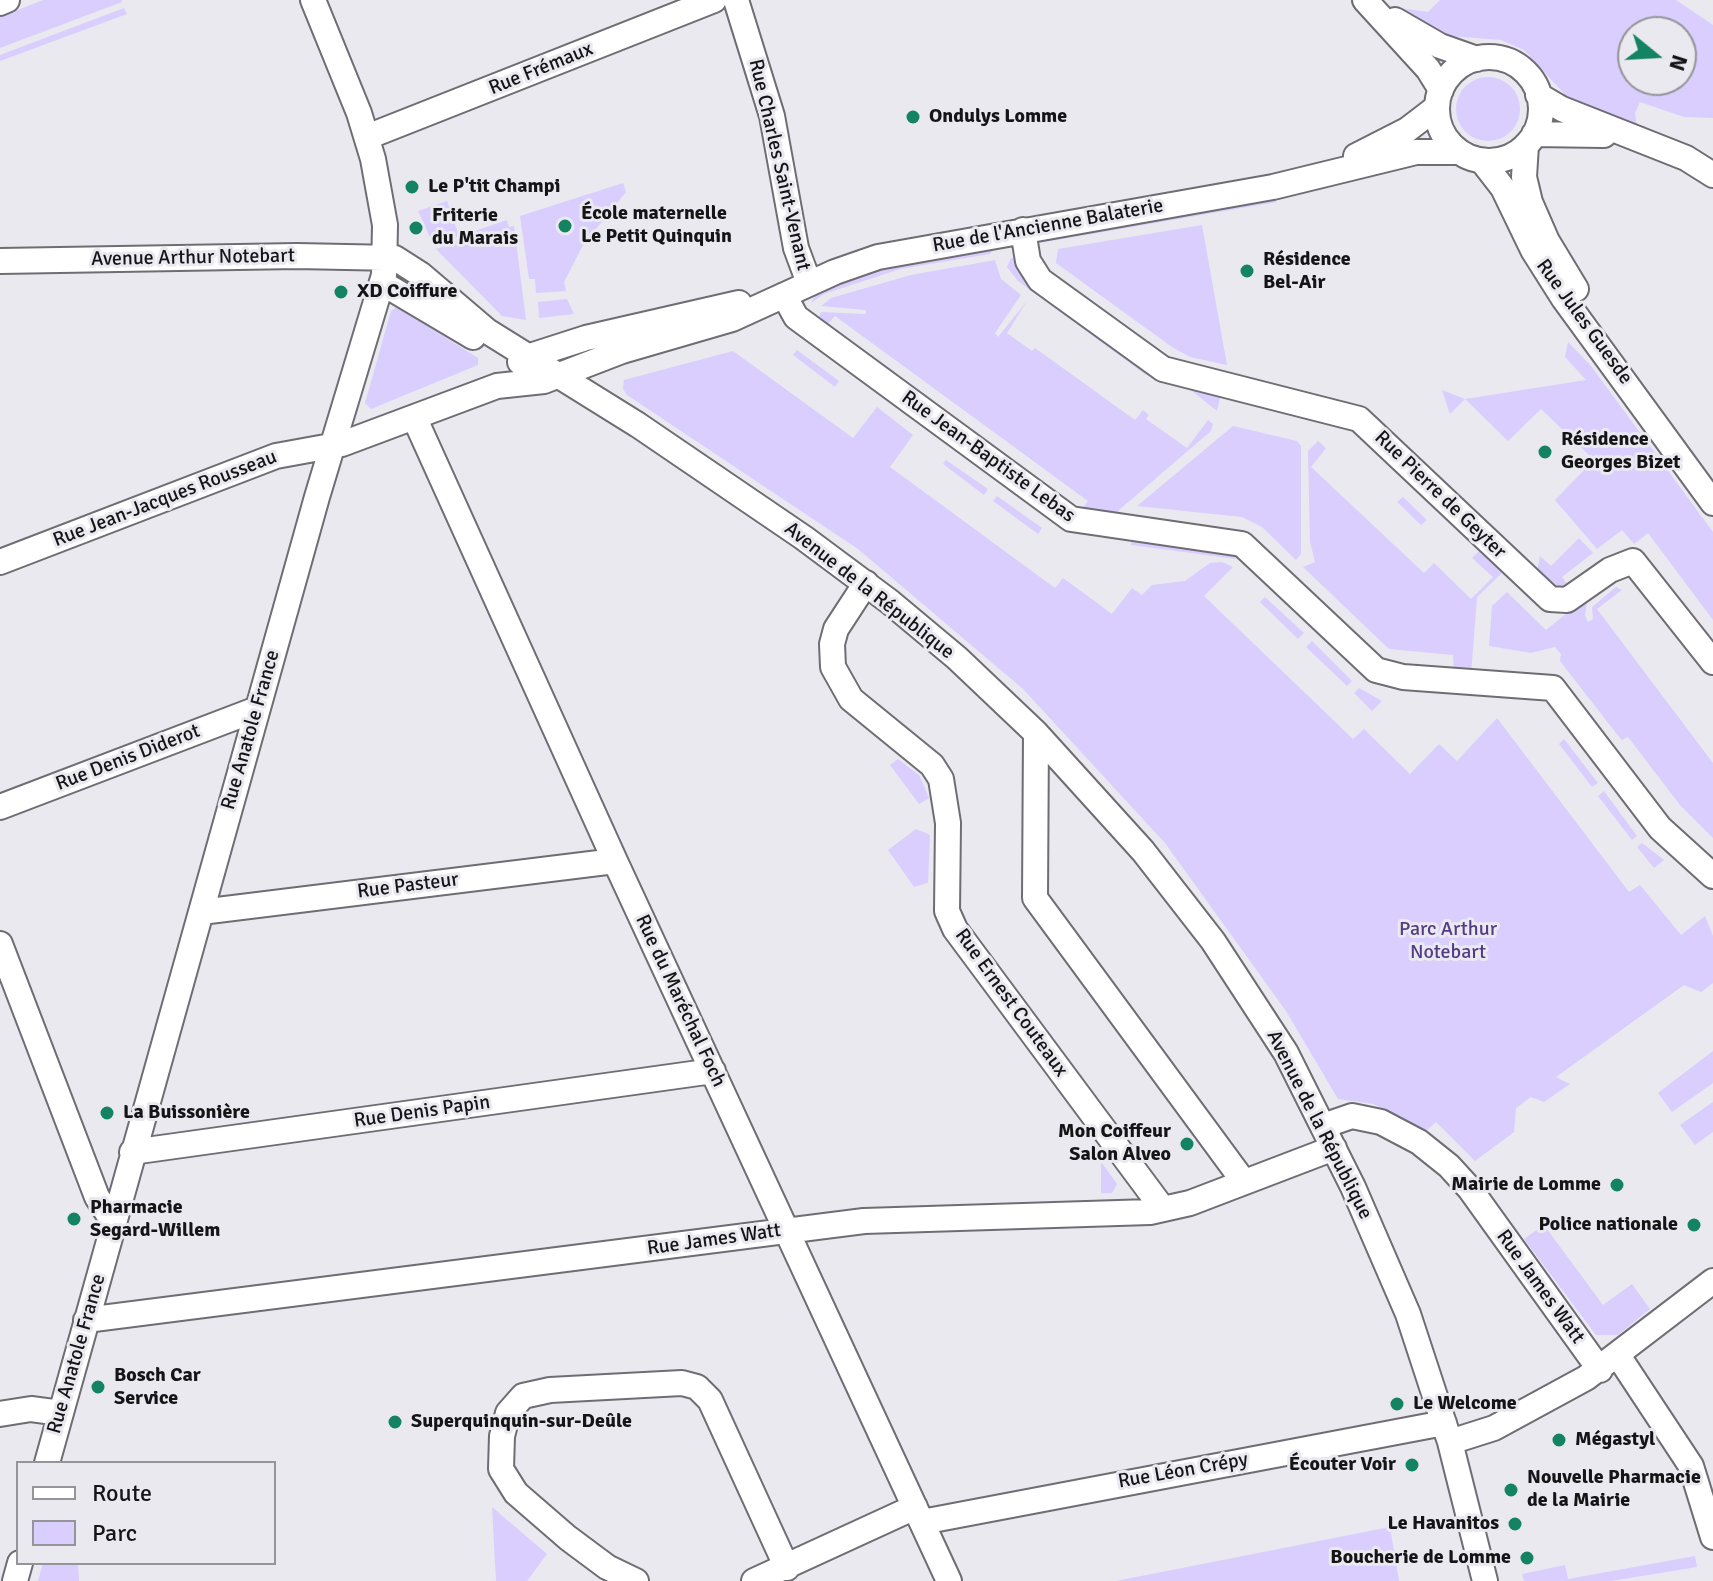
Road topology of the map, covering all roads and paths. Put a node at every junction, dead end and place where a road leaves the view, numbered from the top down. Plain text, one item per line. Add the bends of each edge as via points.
1 (7, 0) edge
2 (313, 0) edge
3 (714, 0) edge
4 (736, 0) edge
5 (0, 3) edge
6 (1368, 3) edge
7 (1477, 59) junction
8 (1538, 95) junction
9 (1439, 99) junction
10 (367, 137) junction
11 (1530, 140) junction
12 (1651, 143) junction
13 (1471, 156) junction
14 (1318, 175) junction
15 (1713, 175) edge
16 (1023, 230) junction
17 (386, 256) junction
18 (0, 261) edge
19 (382, 283) junction
20 (809, 283) junction
21 (784, 295) junction
22 (522, 361) junction
23 (551, 379) junction
24 (497, 386) junction
25 (1639, 399) junction
26 (415, 419) junction
27 (333, 445) junction
28 (1713, 503) edge
29 (0, 562) edge
30 (866, 583) junction
31 (1713, 662) edge
32 (257, 709) junction
33 (1036, 733) junction
34 (0, 807) edge
35 (615, 861) junction
36 (1713, 876) edge
37 (201, 912) junction
38 (0, 944) edge
39 (713, 1071) junction
40 (1323, 1126) junction
41 (1334, 1148) junction
42 (132, 1152) junction
43 (1244, 1182) junction
44 (1163, 1209) junction
45 (114, 1223) junction
46 (786, 1231) junction
47 (1713, 1281) edge
48 (86, 1320) junction
49 (1609, 1363) junction
50 (61, 1413) junction
51 (0, 1414) edge
52 (1447, 1432) junction
53 (48, 1461) edge
54 (919, 1515) junction
55 (1713, 1537) edge
56 (787, 1568) junction
57 (636, 1581) edge
58 (754, 1581) edge
59 (949, 1581) edge
60 (1485, 1581) edge

1 - 5 street
2 - 10 street, Rue Anatole France
3 - 10 street, Rue Frémaux
4 - 20 street, Rue Charles Saint-Venant via 772,116 798,258
6 - 7 street via 1440,46
6 - 9 street via 1428,69
7 - 8 street via 1515,65 1530,77
7 - 9 street via 1457,68
8 - 11 street via 1540,115
8 - 12 street
9 - 13 street via 1442,133
9 - 14 street, Rue de l'Ancienne Balaterie via 1395,136
10 - 17 street, Rue Anatole France
11 - 12 street via 1576,132
11 - 13 street via 1503,159
11 - 25 street, Rue Jules Guesde via 1524,177 1537,218
12 - 15 street
13 - 14 street, Rue de l'Ancienne Balaterie via 1416,152
13 - 25 street, Rue Jules Guesde via 1503,188 1564,299
14 - 16 street, Rue de l'Ancienne Balaterie
16 - 20 street, Rue de l'Ancienne Balaterie via 894,253
16 - 31 street, Rue Pierre de Geyter via 1028,261 1040,280 1158,366 1175,375 1359,419 1550,599 1567,600 1633,561
17 - 18 street, Avenue Arthur Notebart
17 - 19 street, Rue Anatole France
17 - 22 street, Avenue de la République via 410,267
19 - 22 street, Avenue de la République
19 - 27 street, Rue Anatole France
20 - 21 street, Rue de l'Ancienne Balaterie
21 - 22 street, Rue de l'Ancienne Balaterie via 692,312
21 - 23 street, Rue de l'Ancienne Balaterie via 732,319 622,351
21 - 36 street, Rue Jean-Baptiste Lebas via 796,317 1071,519 1242,544 1376,670 1403,677 1553,688 1660,828
22 - 23 street, Avenue de la République
22 - 24 street, Rue de l'Ancienne Balaterie
23 - 24 street, Rue de l'Ancienne Balaterie
23 - 30 street, Avenue de la République via 692,462
24 - 26 street, Rue de l'Ancienne Balaterie
25 - 28 street, Rue Jules Guesde
26 - 27 street, Rue de l'Ancienne Balaterie
26 - 35 street, Rue du Maréchal Foch
27 - 29 street, Rue Jean-Jacques Rousseau via 276,456
27 - 32 street, Rue Anatole France
30 - 33 street, Avenue de la République
30 - 44 street, Rue Ernest Couteaux via 836,629 833,667 851,699 909,745 941,779 948,823 947,911 955,929
32 - 34 street, Rue Denis Diderot
32 - 37 street, Rue Anatole France
33 - 40 street, Avenue de la République via 1119,822 1213,941 1274,1032
33 - 43 street via 1035,898
35 - 37 street, Rue Pasteur
35 - 39 street, Rue du Maréchal Foch
37 - 42 street, Rue Anatole France
38 - 45 street via 97,1197
39 - 42 street, Rue Denis Papin
39 - 46 street, Rue du Maréchal Foch
40 - 41 street, Avenue de la République
40 - 49 street, Rue James Watt via 1352,1116 1381,1122 1449,1166
41 - 43 street, Rue James Watt
41 - 52 street, Avenue de la République via 1399,1292
42 - 45 street, Rue Anatole France
43 - 44 street, Rue James Watt
44 - 46 street, Rue James Watt via 864,1221
45 - 48 street, Rue Anatole France
46 - 48 street, Rue James Watt
46 - 54 street, Rue du Maréchal Foch
47 - 49 street, Rue Léon Crépy
48 - 50 street, Rue Anatole France
49 - 52 street, Rue Léon Crépy via 1503,1424
49 - 55 street, Rue James Watt via 1691,1466
50 - 51 street via 31,1409
50 - 53 street, Rue Anatole France
52 - 54 street, Rue Léon Crépy
52 - 60 street, Avenue de la République
54 - 56 street, Rue Léon Crépy
54 - 59 street, Rue du Maréchal Foch
56 - 57 street via 710,1400 697,1387 682,1383 523,1396 508,1413 501,1469 516,1493 607,1567
56 - 58 street, Rue Léon Crépy

